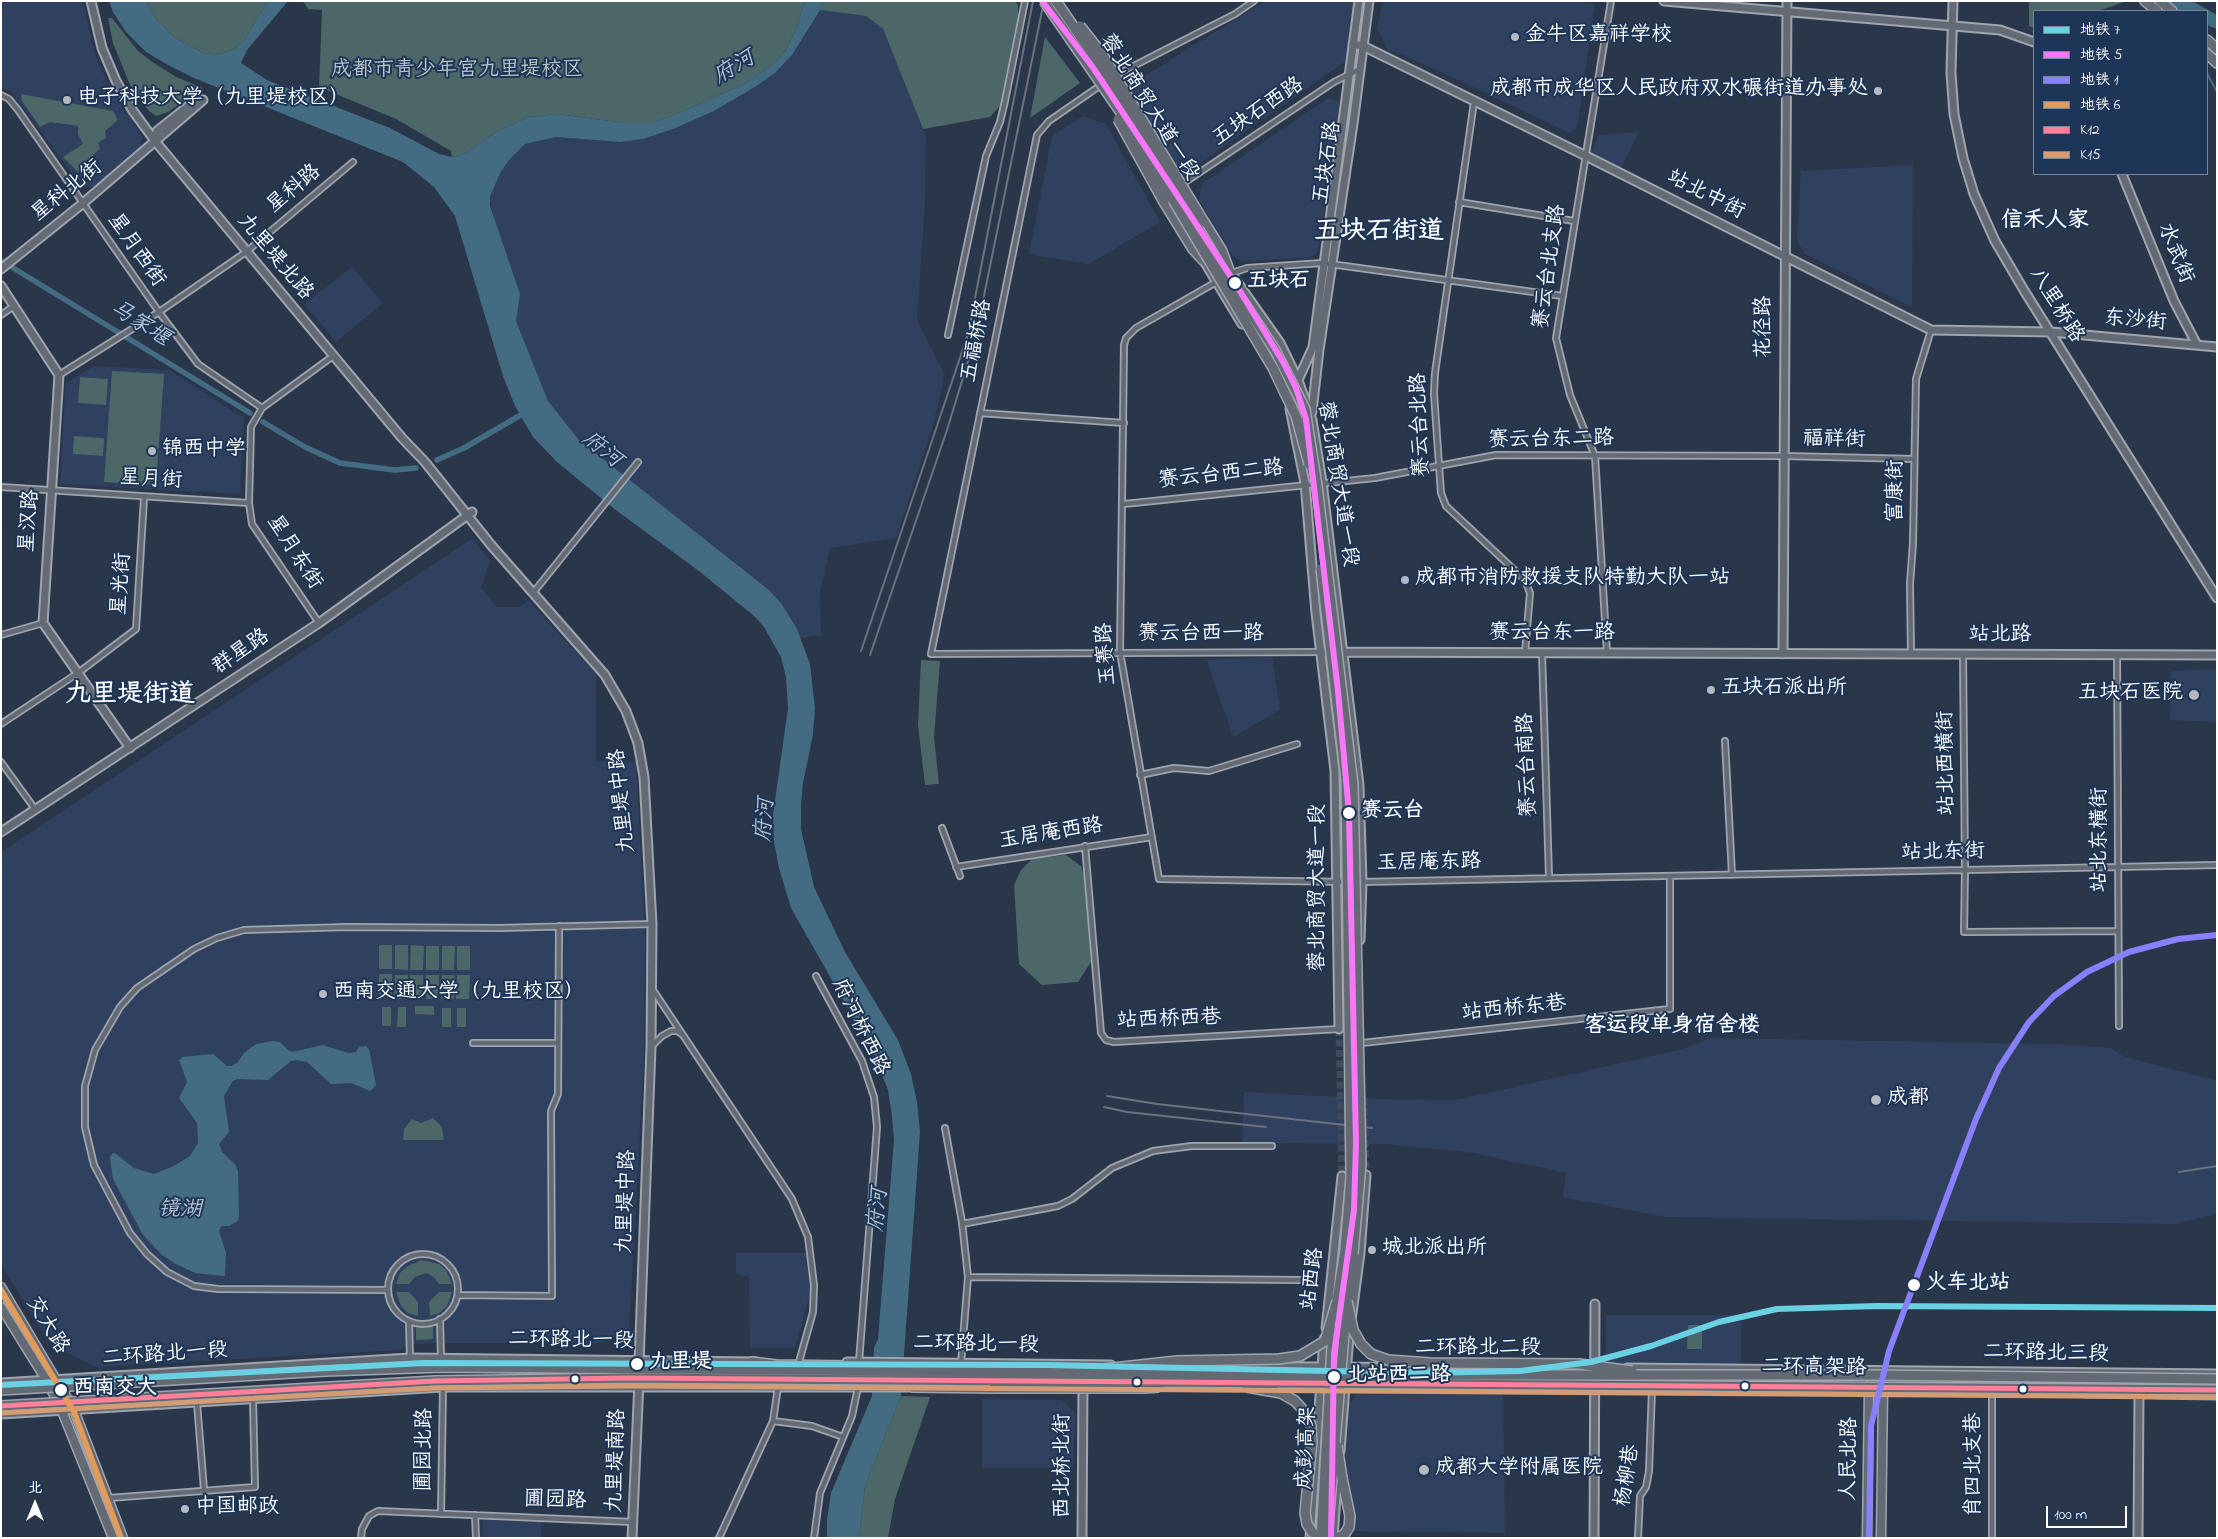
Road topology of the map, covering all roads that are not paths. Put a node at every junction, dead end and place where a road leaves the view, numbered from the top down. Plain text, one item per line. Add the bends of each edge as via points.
1 (91, 1) edge
2 (1025, 1) edge
3 (1057, 1) edge
4 (1254, 1) edge
5 (1359, 1) edge
6 (1369, 1) edge
7 (1610, 1) edge
8 (1664, 1) edge
9 (1788, 1) edge
10 (1953, 1) edge
11 (2145, 1) edge
12 (2160, 1) edge
13 (1042, 4) edge
14 (2156, 10) edge
15 (2171, 10) edge
16 (1786, 11) junction
17 (1055, 16) junction
18 (1067, 16) junction
19 (1952, 27) junction
20 (2033, 42) edge
21 (1353, 44) junction
22 (1363, 46) junction
23 (1360, 69) junction
24 (1349, 74) junction
25 (1115, 76) junction
26 (1102, 85) junction
27 (1, 95) edge
28 (1474, 102) junction
29 (155, 141) junction
30 (1584, 155) junction
31 (353, 162) dead end
32 (2122, 175) edge
33 (1177, 187) junction
34 (1460, 202) junction
35 (82, 204) junction
36 (1574, 221) junction
37 (246, 252) junction
38 (1784, 255) junction
39 (1203, 260) junction
40 (1323, 263) junction
41 (1332, 264) junction
42 (1, 269) edge
43 (1230, 274) junction
44 (1448, 280) junction
45 (1216, 282) junction
46 (1, 286) edge
47 (1562, 296) junction
48 (14, 306) junction
49 (159, 312) junction
50 (1, 315) edge
51 (1931, 330) junction
52 (2051, 332) junction
53 (948, 335) dead end
54 (2197, 345) junction
55 (2217, 347) edge
56 (333, 356) junction
57 (59, 375) junction
58 (1298, 380) junction
59 (262, 408) junction
60 (1290, 412) junction
61 (980, 413) junction
62 (1312, 420) junction
63 (1124, 423) junction
64 (1595, 456) junction
65 (1784, 456) junction
66 (1914, 459) junction
67 (637, 463) dead end
68 (1440, 464) junction
69 (1314, 484) junction
70 (1, 487) edge
71 (51, 491) junction
72 (144, 498) junction
73 (249, 503) junction
74 (1124, 504) junction
75 (470, 514) junction
76 (533, 593) junction
77 (2217, 598) edge
78 (43, 623) junction
79 (319, 623) junction
80 (1, 635) edge
81 (1120, 652) junction
82 (1320, 652) junction
83 (1525, 653) junction
84 (1542, 653) junction
85 (1607, 653) junction
86 (931, 654) joint
87 (1782, 654) junction
88 (1911, 654) junction
89 (1962, 654) junction
90 (1340, 655) junction
91 (2117, 655) junction
92 (2217, 655) edge
93 (78, 673) junction
94 (1, 724) edge
95 (1725, 741) dead end
96 (1296, 744) dead end
97 (130, 748) junction
98 (1, 762) edge
99 (1140, 775) junction
100 (35, 808) junction
101 (942, 828) dead end
102 (1, 832) edge
103 (1152, 837) junction
104 (1085, 846) junction
105 (2217, 865) edge
106 (956, 867) junction
107 (2119, 867) junction
108 (1965, 870) junction
109 (1732, 875) junction
110 (960, 876) dead end
111 (1670, 876) junction
112 (1549, 877) junction
113 (1159, 879) joint
114 (1336, 882) junction
115 (1358, 882) junction
116 (652, 924) junction
117 (559, 926) junction
118 (2118, 930) junction
119 (816, 976) dead end
120 (653, 990) junction
121 (2119, 1026) dead end
122 (1339, 1029) joint
123 (686, 1037) junction
124 (473, 1043) dead end
125 (558, 1043) junction
126 (1362, 1043) joint
127 (651, 1047) junction
128 (945, 1128) dead end
129 (1272, 1146) dead end
130 (1366, 1175) tunnel mouth
131 (1342, 1176) tunnel mouth
132 (962, 1224) junction
133 (968, 1277) junction
134 (1300, 1280) dead end
135 (1, 1287) edge
136 (388, 1290) junction
137 (458, 1295) junction
138 (1336, 1301) junction
139 (1347, 1301) junction
140 (1596, 1304) dead end
141 (1, 1307) edge
142 (440, 1319) junction
143 (409, 1320) junction
144 (410, 1358) junction
145 (441, 1358) junction
146 (638, 1360) junction
147 (752, 1362) junction
148 (799, 1362) junction
149 (862, 1363) junction
150 (961, 1364) junction
151 (1083, 1365) junction
152 (1322, 1368) junction
153 (1346, 1368) junction
154 (1595, 1368) junction
155 (1874, 1371) junction
156 (1074, 1373) junction
157 (2217, 1374) edge
158 (1666, 1375) junction
159 (2217, 1379) edge
160 (58, 1380) junction
161 (47, 1381) junction
162 (1196, 1382) junction
163 (1208, 1382) junction
164 (1, 1383) edge
165 (1083, 1385) junction
166 (639, 1386) junction
167 (860, 1386) junction
168 (1321, 1386) junction
169 (1344, 1386) junction
170 (443, 1387) junction
171 (778, 1387) junction
172 (910, 1387) junction
173 (1595, 1388) junction
174 (1652, 1389) junction
175 (1, 1390) edge
176 (1869, 1390) junction
177 (1882, 1390) junction
178 (2217, 1390) edge
179 (1992, 1392) junction
180 (2139, 1394) junction
181 (2217, 1395) edge
182 (253, 1399) junction
183 (197, 1403) junction
184 (1, 1406) edge
185 (74, 1410) junction
186 (62, 1411) junction
187 (1, 1414) edge
188 (773, 1421) junction
189 (1335, 1429) junction
190 (842, 1437) junction
191 (204, 1490) junction
192 (109, 1498) junction
193 (440, 1514) junction
194 (476, 1515) junction
195 (633, 1522) junction
196 (113, 1538) edge
197 (123, 1538) edge
198 (361, 1538) edge
199 (476, 1538) edge
200 (632, 1538) edge
201 (719, 1538) edge
202 (814, 1538) edge
203 (1082, 1538) edge
204 (1310, 1538) edge
205 (1321, 1538) edge
206 (1327, 1538) edge
207 (1335, 1538) edge
208 (1594, 1538) edge
209 (1638, 1538) edge
210 (1867, 1538) edge
211 (1881, 1538) edge
212 (1992, 1538) edge
213 (2138, 1538) edge

1 - 29 main road, 九里堤北路 via 102,48 116,81
2 - 53 street via 1000,122 986,156
3 - 18 highway, bridge
3 - 25 main road, 蓉北商贸大道一段
4 - 25 street, 五福桥路
5 - 21 main road, 五块石路
6 - 22 main road, 五块石路
7 - 30 street, 赛云台北支路
8 - 16 main road
9 - 16 main road, 花径路
10 - 19 main road, 八里桥路
11 - 14 highway
12 - 15 highway
13 - 17 highway, bridge
13 - 26 street, 蓉北商贸大道一段
16 - 19 main road
16 - 38 main road, 花径路
17 - 39 highway, bridge via 1192,249
17 - 69 highway, bridge via 1122,114 1277,375 1296,416
18 - 43 highway, bridge via 1079,24 1102,54 1222,251
18 - 69 highway, bridge via 1275,350 1305,409
19 - 20 main road via 2000,30
19 - 52 main road, 八里桥路 via 1954,114 1974,194 1995,241
21 - 22 main road, 站北中街
21 - 24 main road, 五块石路
22 - 23 main road, 五块石路
22 - 28 main road, 站北中街
23 - 24 street, 五块石西路
23 - 41 main road, 五块石路
24 - 33 street, 五块石西路
24 - 40 main road, 五块石路
25 - 26 street, 五福桥路
25 - 33 main road, 蓉北商贸大道一段
26 - 39 main road, 蓉北商贸大道一段
26 - 61 street, 五福桥路 via 1049,121 1036,135
27 - 35 street, 星月西街 via 18,110
28 - 30 main road, 站北中街
28 - 34 street, 赛云台北路
29 - 29 main road via 189,112 203,100 191,104 157,132
29 - 35 main road, 星科北街
29 - 37 main road, 九里堤北路
30 - 36 street, 赛云台北支路
30 - 38 main road, 站北中街
31 - 37 street, 星科路
32 - 54 main road, 水武街 via 2174,301
33 - 43 main road, 蓉北商贸大道一段
34 - 36 street
34 - 44 street, 赛云台北路
35 - 42 main road, 星科北街
35 - 49 street, 星月西街
36 - 47 street, 赛云台北支路
37 - 49 street, 星科路
37 - 56 main road, 九里堤北路
38 - 51 main road, 站北中街
38 - 65 main road, 花径路
39 - 45 main road, 蓉北商贸大道一段
40 - 41 street, 玉赛路
40 - 43 street, 玉赛路 via 1247,268
40 - 58 main road, 五块石路 via 1312,347
41 - 44 street, 玉赛路
41 - 62 main road, 五块石路
43 - 45 street, 玉赛路
43 - 58 main road, 蓉北商贸大道一段 via 1280,343
44 - 47 street, 玉赛路
44 - 68 street, 赛云台北路 via 1434,394
45 - 60 main road, 蓉北商贸大道一段 via 1287,398
45 - 63 street, 玉赛路 via 1136,328 1126,338
46 - 48 main road
47 - 64 street, 赛云台北支路 via 1556,338 1558,349 1570,396
48 - 50 street
48 - 57 main road
49 - 57 street, 星科路
49 - 59 street, 星月西街 via 198,364
51 - 52 main road, 站北中街
51 - 66 street, 富康街 via 1916,378
52 - 54 main road, 东沙街
52 - 77 main road, 八里桥路
54 - 55 main road, 东沙街
56 - 59 street, 星月东街
56 - 75 main road, 九里堤北路
57 - 71 main road, 星汉路
58 - 60 main road, 五块石路
58 - 62 main road, 蓉北商贸大道一段
59 - 73 street, 星月东街 via 251,427
60 - 69 main road, 蓉北商贸大道一段
61 - 63 street
61 - 86 street, 五福桥路
62 - 69 main road, 蓉北商贸大道一段
63 - 74 street, 玉赛路
64 - 65 street, 赛云台东二路
64 - 68 street, 赛云台东二路 via 1496,455
64 - 85 street, 赛云台北支路
65 - 66 street, 福祥街
65 - 87 main road, 花径路
66 - 88 street, 富康街
67 - 76 street
68 - 69 street, 赛云台东二路 via 1375,478
68 - 83 street, 赛云台北路 via 1441,493 1446,506 1528,585
69 - 74 street, 赛云台西二路
69 - 82 main road, 蓉北商贸大道一段
69 - 90 highway, 蓉北商贸大道一段, bridge
69 - 138 highway, 蓉北商贸大道一段, bridge via 1346,780 1351,1177
70 - 71 street, 星月街
71 - 72 street, 星月街
71 - 78 main road, 星汉路
72 - 73 street, 星月街
72 - 93 street, 星光街 via 136,629
73 - 79 street, 星月东街 via 252,524
74 - 81 street, 玉赛路
75 - 76 main road, 九里堤中路
75 - 79 main road, 群星路
76 - 116 main road, 九里堤中路 via 605,675 618,694 632,727 644,777
78 - 80 street
78 - 93 main road
79 - 97 main road, 群星路
81 - 82 street, 赛云台西一路
81 - 86 street, 赛云台西一路
81 - 99 street, 玉赛路
82 - 90 main road, 赛云台东一路
82 - 114 main road, 蓉北商贸大道一段 via 1335,771
83 - 84 main road, 赛云台东一路
83 - 90 main road, 赛云台东一路
84 - 85 main road, 赛云台东一路
84 - 112 street, 赛云台南路
85 - 87 main road, 赛云台东一路
87 - 88 main road, 站北路
88 - 89 main road, 站北路
89 - 91 main road, 站北路
89 - 108 street, 站北西横街
90 - 115 highway, 蓉北商贸大道一段, bridge via 1353,785
91 - 92 main road, 站北路
91 - 107 street, 站北东横街
93 - 94 street, 星光街
93 - 97 main road
95 - 109 street
96 - 99 street via 1209,771 1174,768
97 - 100 main road, 群星路
98 - 100 street
99 - 103 street, 玉赛路
100 - 102 main road, 群星路
101 - 106 street
103 - 104 street, 玉居庵西路
103 - 113 street, 玉赛路
104 - 106 street, 玉居庵西路
104 - 122 street, 站西桥西巷 via 1101,1033 1106,1040
105 - 107 street, 站北东街
106 - 110 street
107 - 108 street, 站北东街
107 - 118 street, 站北东横街
108 - 109 street, 站北东街
108 - 118 street, 站北西横街 via 1964,932
109 - 111 street, 站北东街
111 - 112 street, 玉居庵东路
111 - 126 street, 站西桥东巷 via 1670,1009
112 - 115 street, 玉居庵东路
113 - 114 street, 玉居庵东路
114 - 115 street, 玉居庵东路
114 - 122 main road, 蓉北商贸大道一段
115 - 126 main road, 蓉北商贸大道一段
115 - 139 highway, 蓉北商贸大道一段, bridge via 1361,1164 1359,1212
116 - 117 street
116 - 120 main road, 九里堤中路
117 - 125 street
117 - 136 street via 244,930 194,949 137,988 120,1007 95,1050 84,1096 85,1128 94,1165 130,1232 166,1272 194,1286 218,1289
118 - 121 street, 站北东横街
119 - 149 street, 府河桥西路 via 862,1061 874,1097 877,1127
120 - 123 street
120 - 127 main road, 九里堤中路
123 - 127 street via 670,1031
123 - 148 street via 792,1198 808,1237 814,1285 813,1312
124 - 125 street
125 - 137 street via 558,1094 551,1111 552,1296
127 - 146 main road, 九里堤中路
128 - 132 street
129 - 132 street via 1192,1146 1153,1151 1112,1168 1058,1206
130 - 153 main road, 站西路
131 - 152 main road, 站西路
132 - 133 street
133 - 134 street
133 - 150 street
135 - 160 main road, 交大路
136 - 137 street via 392,1273 399,1263 409,1256 426,1254 442,1258 450,1266 456,1275
136 - 143 street via 394,1308
137 - 142 street via 454,1307
138 - 156 highway, bridge via 1325,1341 1300,1356 1176,1361
138 - 205 highway, 成彭高架, bridge
139 - 158 highway, bridge via 1353,1330 1361,1344 1372,1354 1388,1360 1579,1364
139 - 189 highway, 成彭高架, bridge
140 - 154 main road
141 - 161 main road, 交大路
142 - 143 street via 425,1324
142 - 145 street
143 - 144 street
144 - 145 main road, 二环路北一段
144 - 160 main road, 二环路北一段
145 - 146 main road, 二环路北一段
146 - 147 main road, 二环路北一段
146 - 166 main road, 九里堤中路
147 - 148 main road, 二环路北一段
147 - 156 highway, bridge via 1038,1369
148 - 149 main road, 二环路北一段
149 - 150 main road, 二环路北一段
150 - 151 main road, 二环路北一段
151 - 152 main road, 二环路北一段
151 - 165 main road, 西北桥北街
152 - 153 main road, 二环路北二段
152 - 168 main road, 站西路
153 - 154 main road, 二环路北二段
153 - 169 main road, 站西路
154 - 155 main road, 二环路北二段
154 - 173 main road
155 - 157 main road, 二环路北三段
155 - 176 main road, 人民北路
155 - 177 main road, 人民北路
156 - 158 highway, 二环高架路, bridge
156 - 175 highway, 二环高架路, bridge via 442,1367
158 - 159 highway, 二环高架路, bridge
160 - 161 main road, 二环路北一段
160 - 185 main road, 交大路
161 - 164 main road, 二环路北一段
161 - 186 main road, 交大路
162 - 163 highway, 二环高架路, bridge
162 - 172 highway, bridge via 1144,1388
162 - 184 highway, 二环高架路, bridge via 640,1378 434,1380
163 - 178 highway, 二环高架路, bridge
163 - 205 highway, bridge via 1281,1393 1306,1413 1312,1442 1306,1524
165 - 168 main road, 二环路北一段
165 - 172 main road, 二环路北一段
165 - 203 main road, 西北桥北街
166 - 170 main road, 二环路北一段
166 - 171 main road, 二环路北一段
166 - 195 main road, 九里堤南路
167 - 171 main road, 二环路北一段
167 - 172 main road, 二环路北一段
167 - 190 street
168 - 169 main road, 二环路北二段
168 - 204 main road
169 - 173 main road, 二环路北二段
169 - 207 main road
170 - 182 main road, 二环路北一段
170 - 193 street, 圃园北路
171 - 188 street
173 - 174 main road, 二环路北二段
173 - 208 main road
174 - 176 main road, 二环路北二段
174 - 209 street, 杨柳巷 via 1649,1471 1646,1487 1640,1496
176 - 177 main road, 二环路北三段
176 - 210 main road, 人民北路
177 - 179 main road, 二环路北三段
177 - 211 main road, 人民北路
179 - 180 main road, 二环路北三段
179 - 212 street, 肖四北支巷
180 - 181 main road, 二环路北三段
180 - 213 main road
182 - 183 main road, 二环路北一段
182 - 191 street via 255,1487
183 - 185 main road, 二环路北一段
183 - 191 street
185 - 186 main road, 二环路北一段
185 - 192 main road, 交大路
186 - 187 main road, 二环路北一段
186 - 196 main road, 交大路
188 - 190 street via 812,1426
188 - 201 street
189 - 206 highway, 成彭高架, bridge
189 - 207 highway, bridge via 1350,1516 1344,1535
190 - 202 street via 820,1494
191 - 192 street
192 - 197 main road, 交大路
193 - 194 street, 圃园路
193 - 198 street, 圃园路 via 378,1511 369,1516
194 - 195 street, 圃园路
194 - 199 street
195 - 200 main road, 九里堤南路

